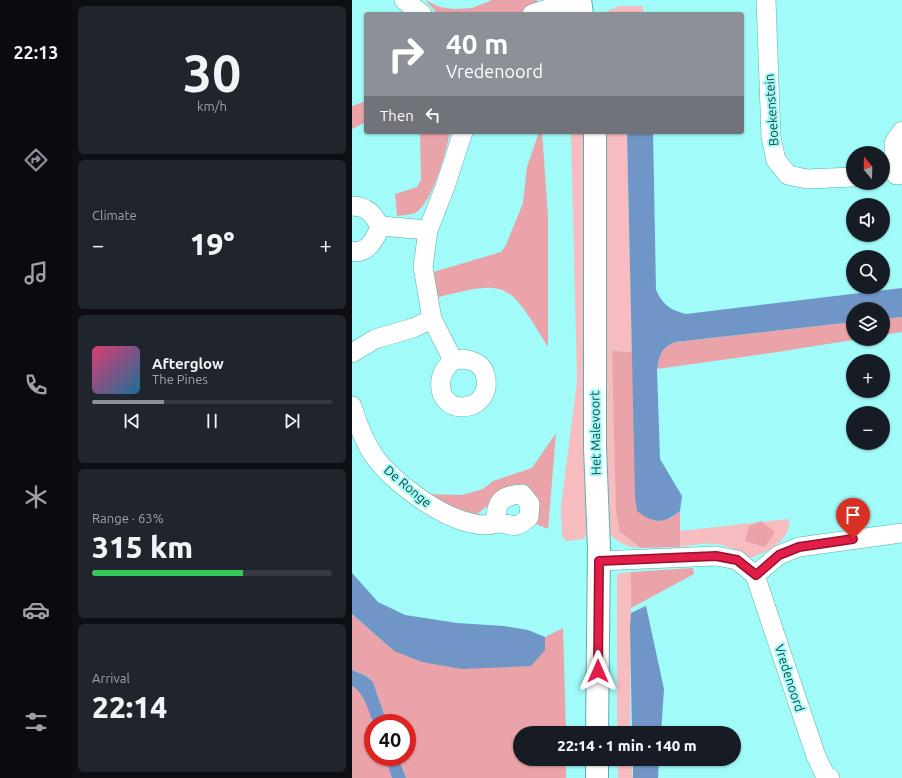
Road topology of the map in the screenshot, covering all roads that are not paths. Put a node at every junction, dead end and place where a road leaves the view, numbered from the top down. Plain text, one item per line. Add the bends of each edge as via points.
1 (406, 0) edge
2 (576, 0) edge
3 (580, 0) edge
4 (766, 0) edge
5 (420, 12) edge
6 (538, 12) edge
7 (582, 12) edge
8 (902, 131) edge
9 (462, 134) edge
10 (594, 134) edge
11 (894, 175) edge
12 (846, 176) edge
13 (352, 206) edge
14 (380, 226) junction
15 (428, 230) junction
16 (352, 251) edge
17 (432, 319) junction
18 (352, 351) edge
19 (453, 360) dead end
20 (352, 406) edge
21 (496, 523) dead end
22 (902, 533) edge
23 (599, 561) junction
24 (756, 575) junction
25 (597, 726) edge
26 (597, 766) edge
27 (597, 778) edge
28 (830, 778) edge

1 - 5 street
2 - 6 street
3 - 7 street
4 - 12 street, Boekenstein via 771,138 776,160 788,174 801,177
8 - 11 street via 894,143
9 - 15 street
10 - 23 street, Het Malevoort via 595,447
13 - 14 street via 362,207 373,214
14 - 15 street
14 - 16 street via 376,238 367,248
15 - 17 street via 424,267
17 - 18 street via 413,328 375,339
17 - 19 street
20 - 21 street, De Ronge via 357,423 374,456 418,498 442,513 467,522 488,525
22 - 24 street via 799,547 779,555
23 - 24 street via 716,556 737,560
23 - 25 street, Het Malevoort
24 - 28 street, Vredenoord via 816,756 825,775
26 - 27 street

